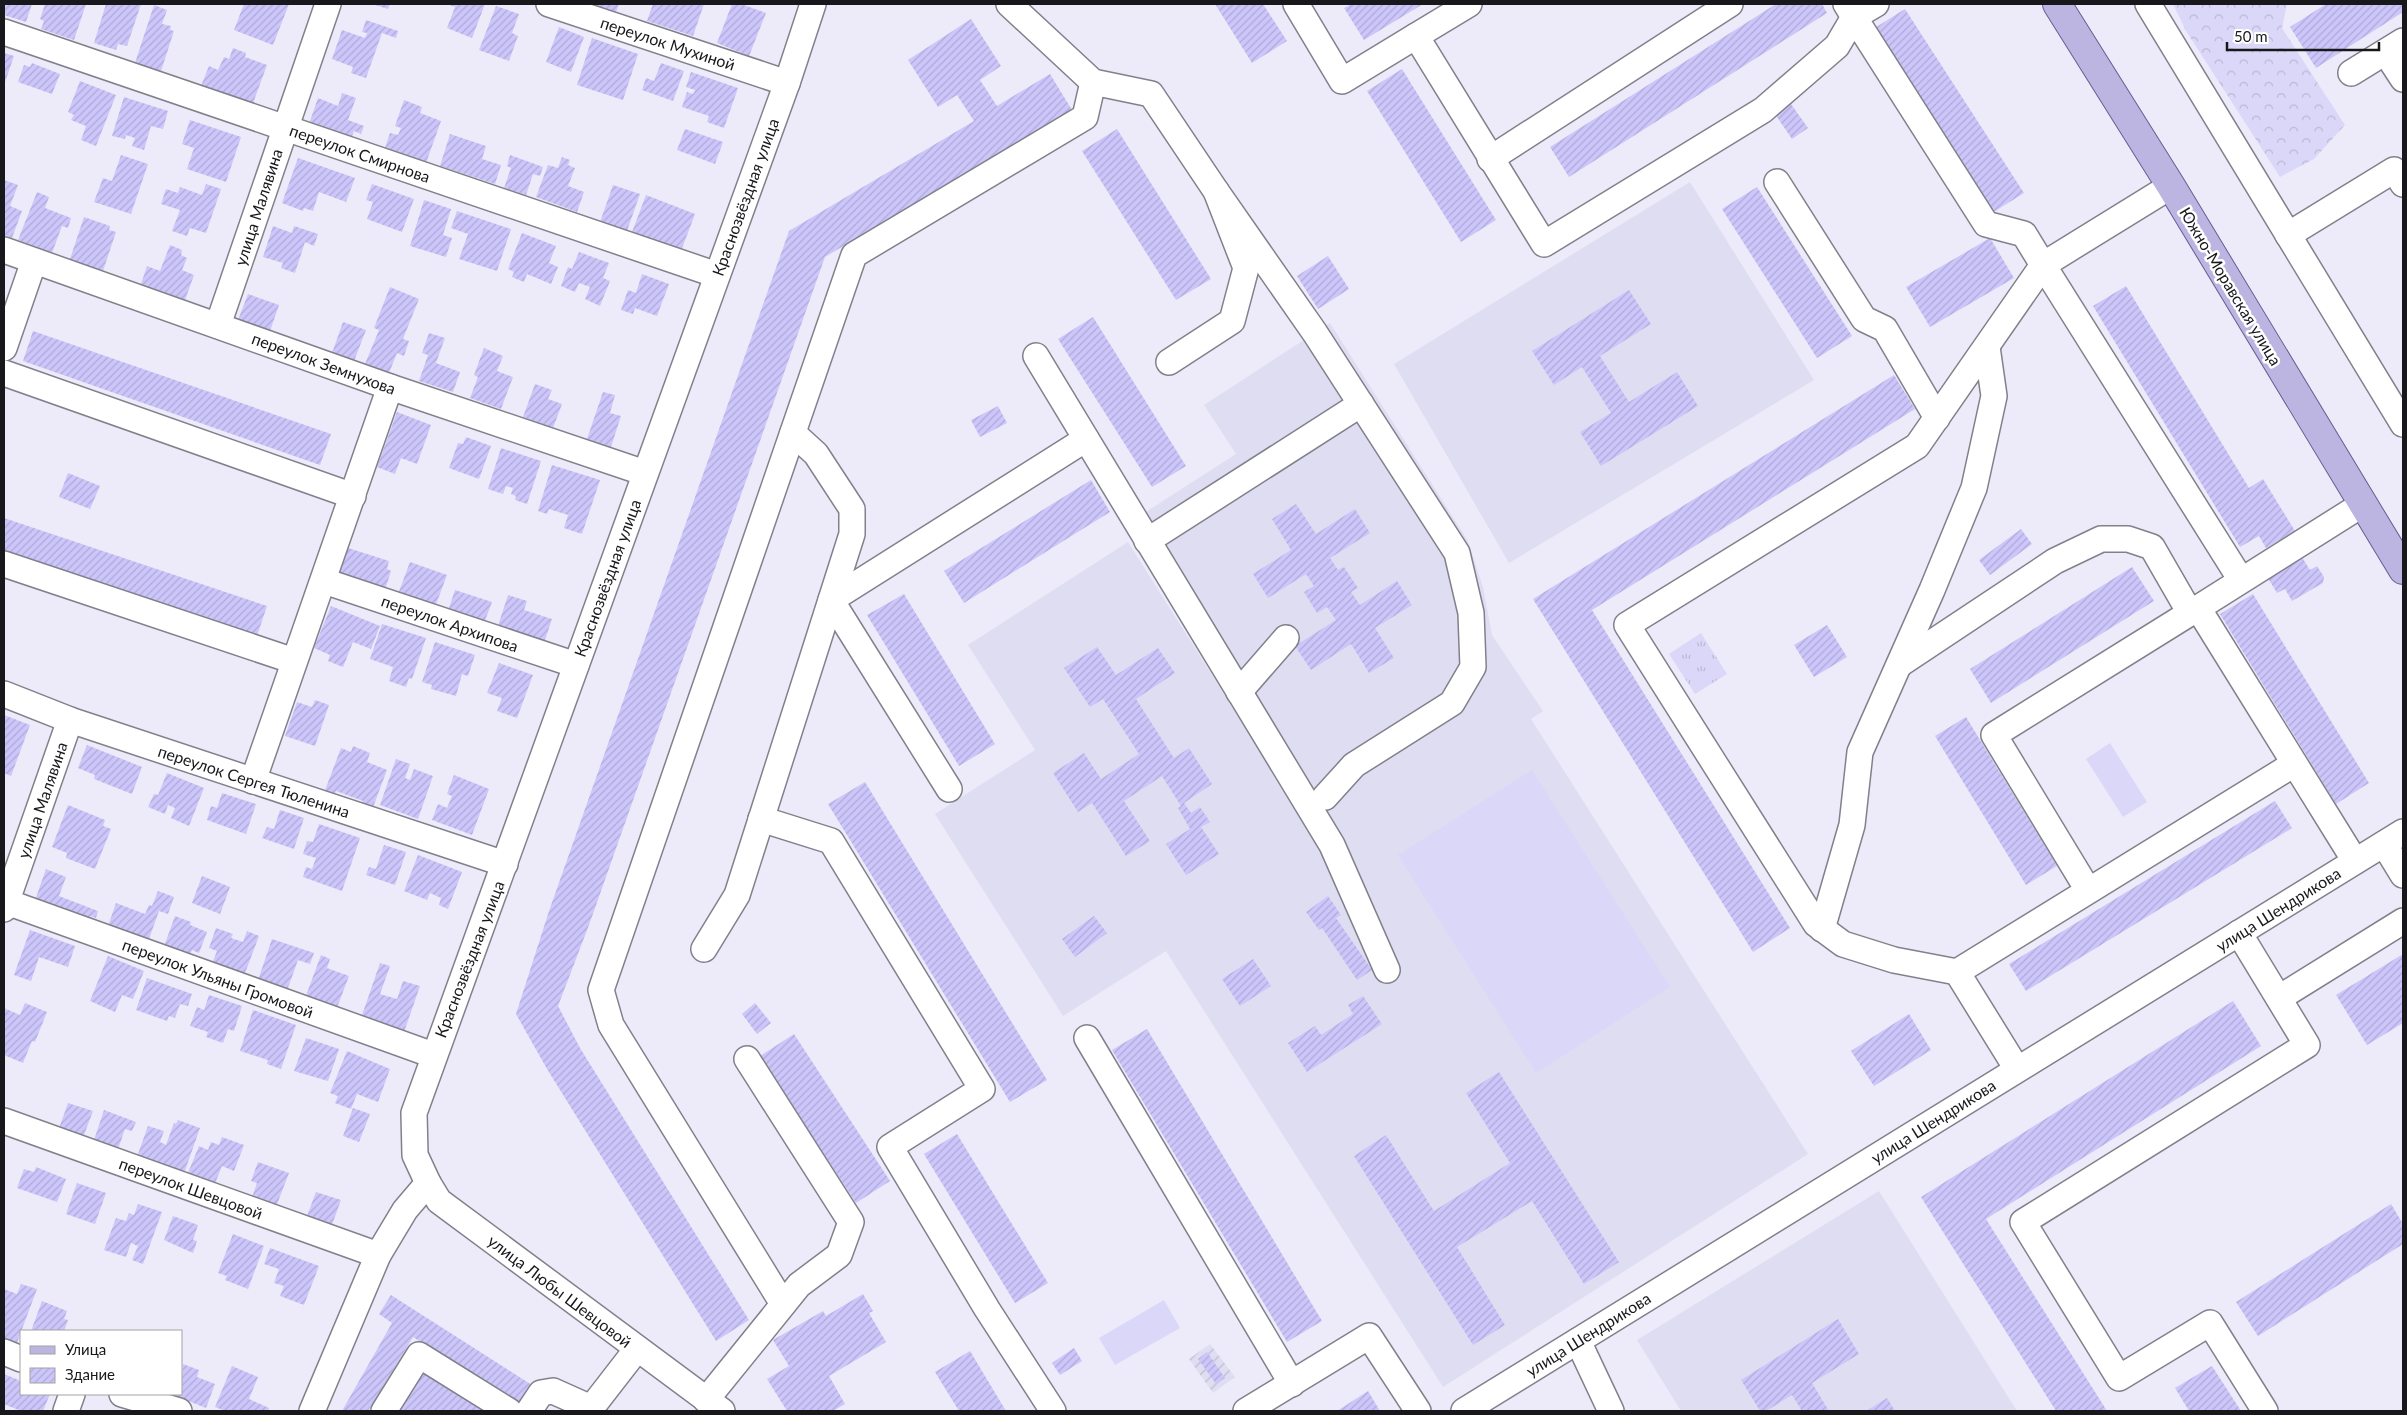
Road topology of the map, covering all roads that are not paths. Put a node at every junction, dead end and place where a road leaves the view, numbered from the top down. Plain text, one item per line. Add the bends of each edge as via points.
1 (328, 4) edge
2 (814, 4) edge
3 (1009, 4) edge
4 (1296, 4) edge
5 (1469, 4) edge
6 (1730, 4) edge
7 (1876, 4) edge
8 (2057, 4) edge
9 (2148, 4) edge
10 (557, 5) edge
11 (1850, 10) edge
12 (4, 32) edge
13 (1416, 36) junction
14 (2395, 47) edge
15 (2350, 73) dead end
16 (2403, 79) edge
17 (1093, 82) junction
18 (787, 83) junction
19 (284, 128) junction
20 (1490, 159) junction
21 (2400, 171) edge
22 (1777, 182) dead end
23 (2171, 186) junction
24 (1216, 191) junction
25 (2288, 235) junction
26 (4, 250) edge
27 (34, 261) junction
28 (2043, 265) junction
29 (717, 275) junction
30 (218, 325) junction
31 (1987, 346) junction
32 (4, 348) edge
33 (1036, 356) dead end
34 (1169, 362) dead end
35 (4, 373) edge
36 (390, 387) junction
37 (1361, 404) junction
38 (1936, 418) junction
39 (2403, 424) edge
40 (793, 433) junction
41 (1086, 439) junction
42 (645, 473) junction
43 (353, 496) junction
44 (2362, 504) junction
45 (1148, 540) junction
46 (4, 564) edge
47 (2403, 570) edge
48 (324, 580) junction
49 (2241, 580) junction
50 (831, 600) junction
51 (2194, 610) junction
52 (1286, 638) dead end
53 (294, 661) junction
54 (1900, 664) junction
55 (576, 665) junction
56 (1239, 692) junction
57 (4, 694) edge
58 (70, 720) junction
59 (2294, 764) junction
60 (253, 781) junction
61 (949, 789) dead end
62 (1325, 797) dead end
63 (762, 819) junction
64 (2394, 838) edge
65 (2355, 861) junction
66 (505, 864) junction
67 (2403, 875) edge
68 (2088, 890) junction
69 (5, 904) edge
70 (2403, 921) edge
71 (1822, 929) junction
72 (2239, 933) junction
73 (704, 949) dead end
74 (1387, 970) dead end
75 (1957, 972) junction
76 (2279, 998) junction
77 (1087, 1038) dead end
78 (433, 1055) junction
79 (747, 1060) dead end
80 (2017, 1069) junction
81 (4, 1121) edge
82 (415, 1155) joint
83 (428, 1184) junction
84 (378, 1255) junction
85 (784, 1304) junction
86 (1578, 1341) junction
87 (637, 1349) junction
88 (4, 1352) edge
89 (20, 1359) edge
90 (1292, 1384) junction
91 (72, 1395) edge
92 (125, 1395) edge
93 (714, 1405) edge
94 (590, 1410) edge
95 (66, 1411) edge
96 (179, 1411) edge
97 (312, 1411) edge
98 (384, 1411) edge
99 (509, 1411) edge
100 (529, 1411) edge
101 (1053, 1411) edge
102 (1246, 1411) edge
103 (1418, 1411) edge
104 (1464, 1411) edge
105 (1611, 1411) edge
106 (2265, 1411) edge

1 - 19 street, улица Малявина
2 - 18 street, Краснозвёздная улица
3 - 17 street
4 - 13 street via 1342,81
5 - 13 street
6 - 20 street
7 - 11 street
8 - 23 main road, Южно-Моравская улица
9 - 25 street
10 - 18 street, переулок Мухиной
11 - 20 street via 1837,46 1763,110 1544,244
11 - 28 street via 1986,224 2024,234
12 - 19 street, переулок Смирнова
13 - 20 street
14 - 15 street
14 - 16 street
17 - 24 street via 1151,94
17 - 40 street via 1085,116 854,255
18 - 29 street, Краснозвёздная улица
19 - 29 street, переулок Смирнова
19 - 30 street, улица Малявина
21 - 25 street
22 - 38 street via 1864,319 1885,329
23 - 28 street
23 - 44 main road, Южно-Моравская улица
24 - 34 street via 1246,268 1232,320
24 - 37 street
25 - 39 street
26 - 27 street, переулок Земнухова
27 - 30 street, переулок Земнухова
27 - 32 street
28 - 31 street
28 - 49 street
29 - 42 street, Краснозвёздная улица
30 - 36 street, переулок Земнухова
31 - 38 street
31 - 54 street via 1994,396 1974,488
33 - 41 street
35 - 43 street
36 - 42 street, переулок Земнухова
36 - 43 street
37 - 45 street
37 - 62 street via 1458,553 1471,613 1473,667 1452,703 1354,765
38 - 71 street via 1917,446 1627,625
40 - 50 street via 816,454 852,509 852,534
40 - 85 street via 601,990 611,1025
41 - 45 street
41 - 50 street
42 - 55 street, Краснозвёздная улица
43 - 48 street
44 - 47 main road, Южно-Моравская улица
44 - 49 street
45 - 56 street
46 - 53 street
48 - 53 street
48 - 55 street, переулок Архипова
49 - 51 street
50 - 61 street
50 - 63 street
51 - 54 street via 2152,547 2128,539 2100,538 2055,560
51 - 59 street
51 - 68 street via 1994,735
52 - 56 street
53 - 60 street
54 - 71 street via 1860,752 1852,825
55 - 66 street, Краснозвёздная улица
56 - 74 street via 1332,845
57 - 58 street, переулок Сергея Тюленина
58 - 60 street, переулок Сергея Тюленина
58 - 69 street, улица Малявина
59 - 65 street
59 - 68 street
60 - 66 street, переулок Сергея Тюленина
63 - 73 street via 737,895
63 - 101 street via 831,841 982,1089 890,1147 987,1309
64 - 65 street, улица Шендрикова
64 - 67 street
65 - 72 street, улица Шендрикова
66 - 78 street, Краснозвёздная улица
68 - 75 street
69 - 78 street, переулок Ульяны Громовой
70 - 76 street
71 - 75 street via 1843,944 1894,960
72 - 76 street
72 - 80 street, улица Шендрикова
75 - 80 street
76 - 106 street via 2307,1045 2023,1222 2119,1378 2210,1323
77 - 90 street
78 - 82 street, Краснозвёздная улица via 414,1113
79 - 85 street via 851,1222 838,1255 799,1285
80 - 86 street, улица Шендрикова
81 - 84 street, переулок Шевцовой
82 - 83 street, улица Любы Шевцовой
83 - 84 street via 405,1210
83 - 87 street, улица Любы Шевцовой via 439,1201
84 - 97 street
85 - 93 street
86 - 104 street, улица Шендрикова
86 - 105 street
87 - 93 street, улица Любы Шевцовой
87 - 94 street
88 - 89 street
90 - 102 street
90 - 103 street via 1369,1336
91 - 95 street
92 - 96 street
94 - 100 street via 553,1390 541,1393
98 - 99 street via 419,1355

